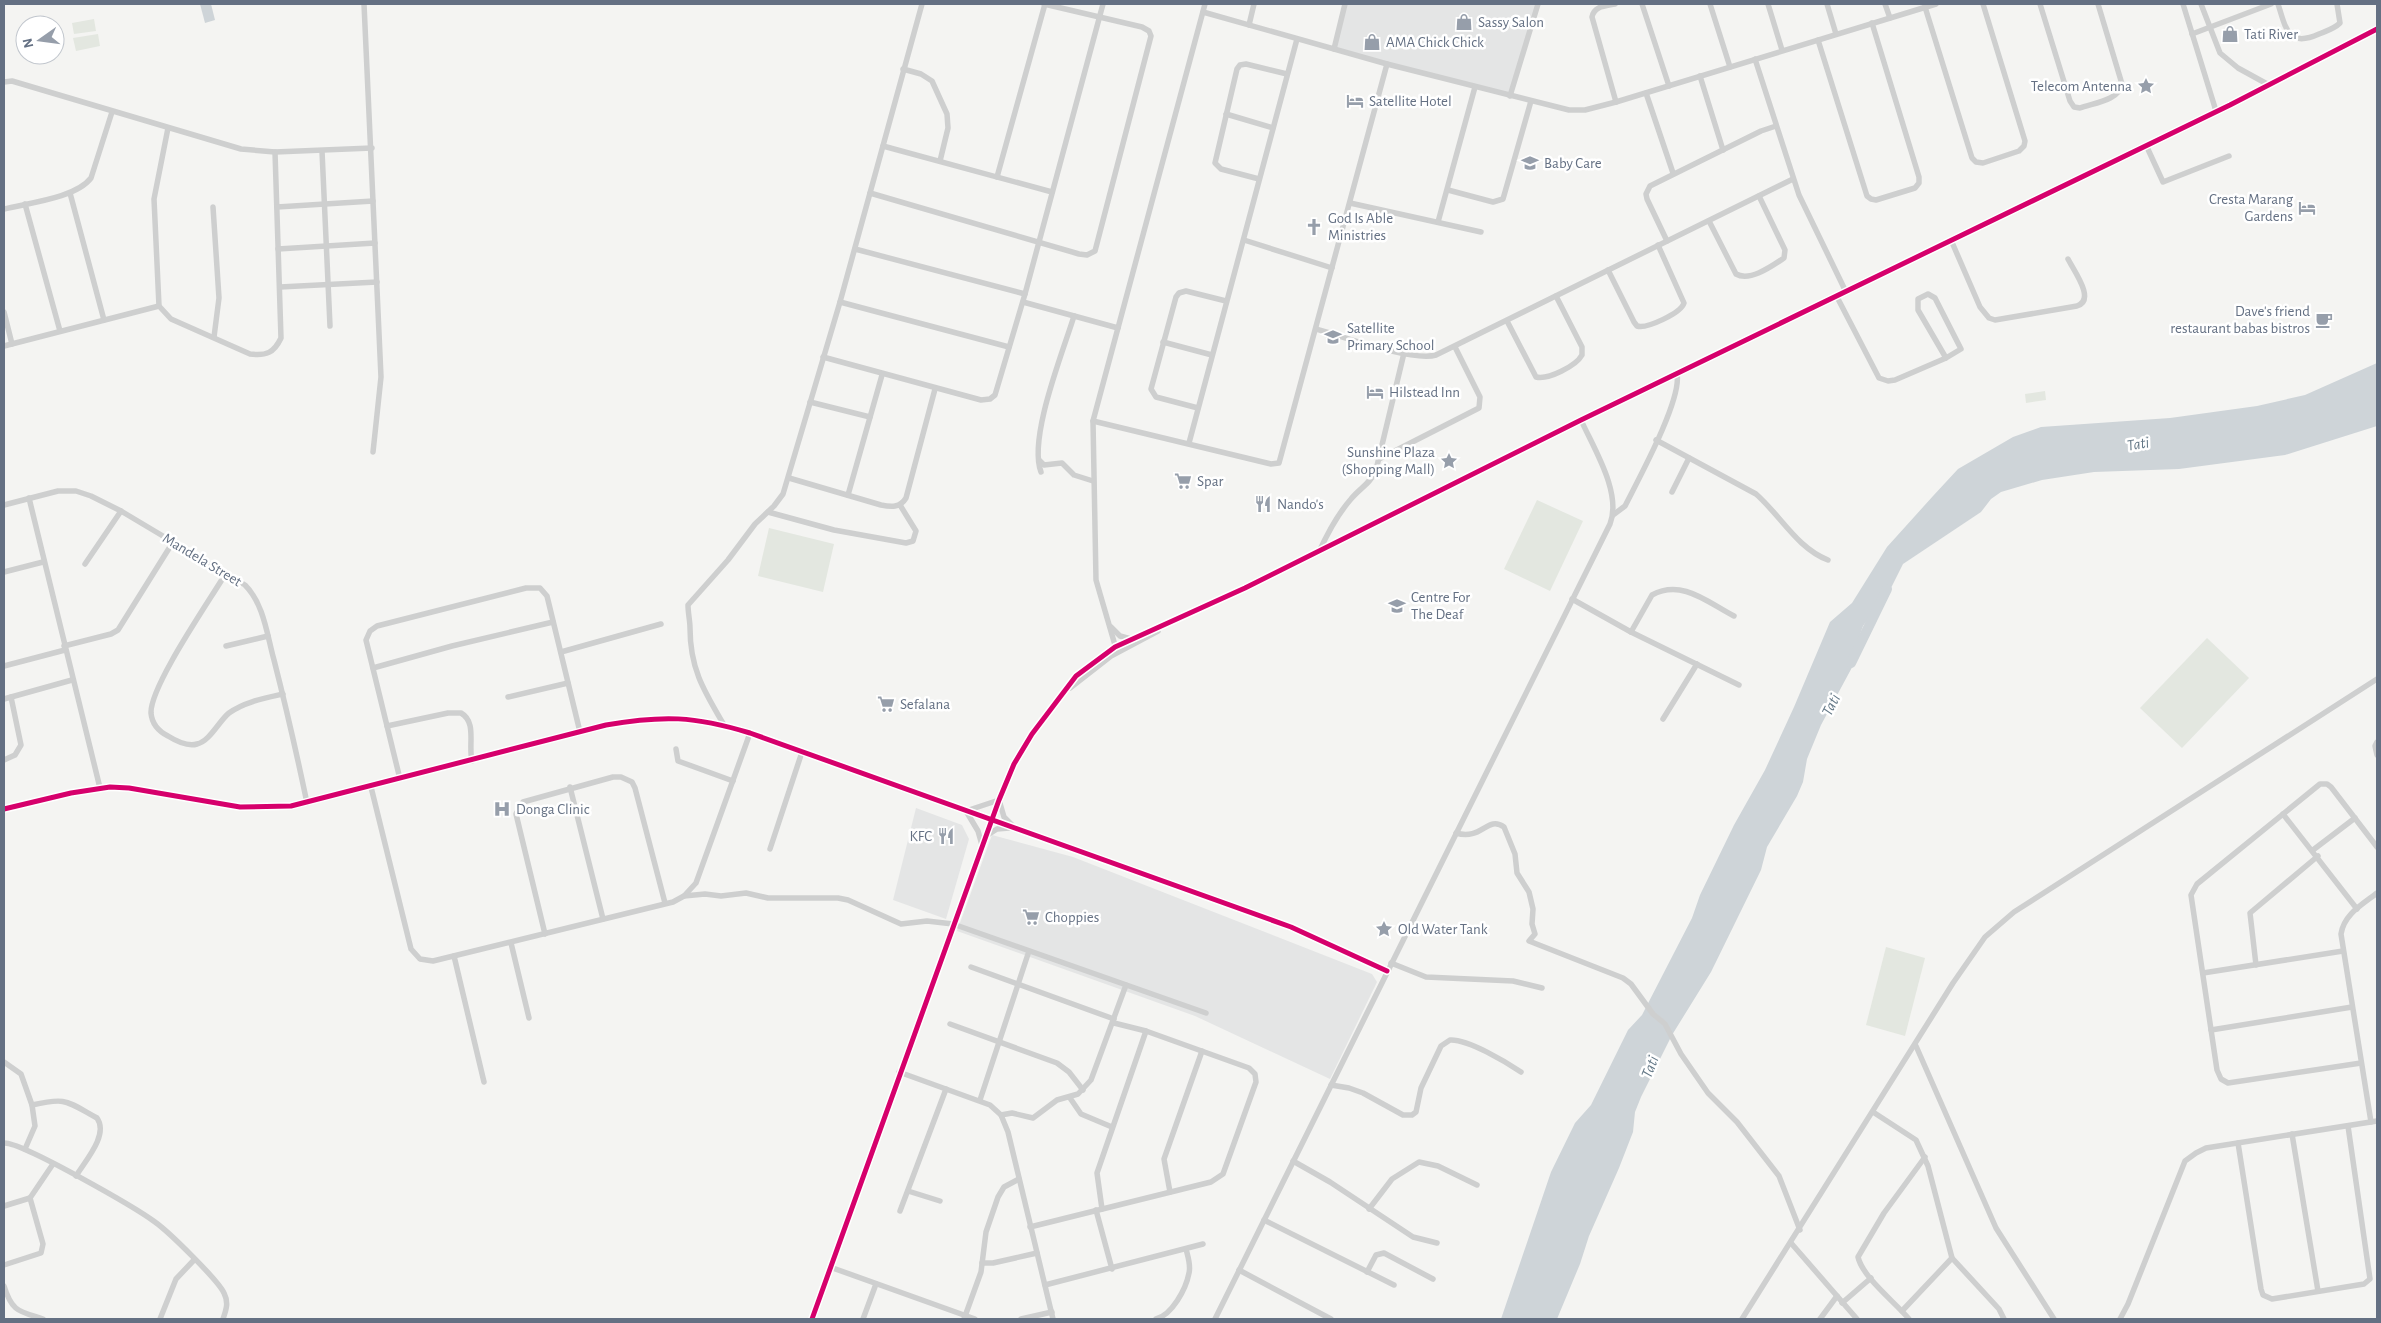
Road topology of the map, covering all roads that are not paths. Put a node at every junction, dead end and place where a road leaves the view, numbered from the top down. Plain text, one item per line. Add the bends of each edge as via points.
1 (364, 4) edge
2 (922, 4) edge
3 (1044, 4) edge
4 (1103, 4) edge
5 (1205, 4) edge
6 (1254, 4) edge
7 (1345, 4) edge
8 (1538, 4) edge
9 (1615, 4) edge
10 (1642, 4) edge
11 (1710, 4) edge
12 (1768, 4) edge
13 (1827, 4) edge
14 (1885, 4) edge
15 (1936, 4) edge
16 (1983, 4) edge
17 (2040, 4) edge
18 (2098, 4) edge
19 (2183, 4) edge
20 (2201, 4) edge
21 (2272, 4) edge
22 (2278, 4) edge
23 (2336, 4) edge
24 (1925, 7) junction
25 (1203, 12) junction
26 (1100, 17) junction
27 (1890, 18) junction
28 (1872, 23) junction
29 (1248, 25) junction
30 (2209, 28) junction
31 (2377, 29) edge
32 (1836, 34) junction
33 (2192, 34) junction
34 (1297, 38) junction
35 (1818, 40) junction
36 (1334, 49) junction
37 (1782, 50) junction
38 (1755, 59) junction
39 (1387, 64) junction
40 (1730, 67) junction
41 (903, 69) junction
42 (1287, 74) junction
43 (1700, 76) junction
44 (4, 82) edge
45 (2269, 85) junction
46 (1669, 86) junction
47 (1475, 87) junction
48 (1646, 92) junction
49 (1510, 96) junction
50 (1530, 101) junction
51 (1616, 102) junction
52 (2216, 111) junction
53 (112, 112) junction
54 (1226, 114) junction
55 (1776, 126) junction
56 (168, 128) junction
57 (1273, 128) junction
58 (2146, 145) junction
59 (883, 146) junction
60 (372, 148) junction
61 (1723, 150) junction
62 (275, 152) junction
63 (322, 152) junction
64 (2230, 156) dead end
65 (940, 161) junction
66 (1673, 173) junction
67 (997, 177) junction
68 (1259, 179) junction
69 (1793, 179) junction
70 (1448, 190) junction
71 (1052, 192) junction
72 (70, 193) junction
73 (870, 193) junction
74 (1759, 196) junction
75 (373, 201) junction
76 (1350, 203) junction
77 (26, 204) junction
78 (326, 205) junction
79 (213, 207) dead end
80 (277, 207) junction
81 (4, 209) edge
82 (1709, 221) junction
83 (1438, 222) junction
84 (1480, 232) dead end
85 (1244, 240) junction
86 (1952, 240) junction
87 (1667, 241) junction
88 (1039, 242) junction
89 (375, 243) junction
90 (1658, 245) junction
91 (328, 246) junction
92 (278, 249) junction
93 (855, 249) junction
94 (2068, 259) dead end
95 (1332, 268) junction
96 (1608, 270) junction
97 (376, 282) junction
98 (329, 284) junction
99 (280, 287) junction
100 (1846, 292) junction
101 (1025, 294) junction
102 (1556, 296) junction
103 (1837, 296) junction
104 (1226, 301) junction
105 (840, 302) junction
106 (1023, 302) junction
107 (159, 306) junction
108 (4, 312) edge
109 (1074, 316) junction
110 (104, 320) junction
111 (1507, 321) junction
112 (330, 326) dead end
113 (1118, 328) junction
114 (1316, 329) junction
115 (60, 331) junction
116 (214, 337) junction
117 (1163, 342) junction
118 (12, 344) junction
119 (4, 346) edge
120 (1009, 346) junction
121 (1455, 347) junction
122 (1404, 353) junction
123 (1212, 354) junction
124 (823, 357) junction
125 (1946, 358) junction
126 (1676, 374) junction
127 (882, 375) junction
128 (935, 389) junction
129 (810, 402) junction
130 (1198, 408) junction
131 (870, 417) junction
132 (1093, 420) junction
133 (1581, 420) junction
134 (1656, 440) junction
135 (1189, 443) junction
136 (374, 452) dead end
137 (1038, 458) junction
138 (1689, 458) junction
139 (1379, 459) junction
140 (1041, 472) dead end
141 (789, 478) junction
142 (1093, 481) junction
143 (1672, 492) dead end
144 (848, 495) junction
145 (29, 498) junction
146 (4, 505) edge
147 (900, 505) junction
148 (121, 511) junction
149 (768, 512) junction
150 (1614, 515) junction
151 (173, 542) junction
152 (1319, 552) junction
153 (1828, 560) dead end
154 (43, 562) junction
155 (85, 564) dead end
156 (4, 572) edge
157 (226, 573) junction
158 (1572, 599) junction
159 (1183, 616) junction
160 (1734, 616) dead end
161 (553, 622) junction
162 (1108, 623) junction
163 (661, 624) dead end
164 (1631, 632) junction
165 (268, 636) junction
166 (1131, 639) junction
167 (226, 646) dead end
168 (65, 648) junction
169 (1116, 649) junction
170 (561, 652) junction
171 (1697, 664) junction
172 (4, 666) edge
173 (373, 668) junction
174 (2377, 679) edge
175 (72, 680) junction
176 (568, 683) junction
177 (1740, 685) dead end
178 (283, 694) junction
179 (11, 697) junction
180 (508, 697) dead end
181 (4, 699) edge
182 (1663, 719) dead end
183 (724, 725) junction
184 (387, 726) junction
185 (580, 732) junction
186 (750, 733) junction
187 (2377, 742) edge
188 (676, 749) dead end
189 (802, 752) junction
190 (2377, 755) edge
191 (4, 760) edge
192 (472, 761) junction
193 (400, 779) junction
194 (733, 781) junction
195 (371, 787) junction
196 (570, 787) junction
197 (100, 788) junction
198 (999, 800) junction
199 (307, 803) junction
200 (4, 809) edge
201 (966, 811) junction
202 (2283, 814) junction
203 (2355, 818) junction
204 (991, 820) junction
205 (1016, 828) junction
206 (1456, 832) junction
207 (985, 837) junction
208 (982, 845) junction
209 (2377, 846) edge
210 (770, 849) dead end
211 (2316, 853) junction
212 (2377, 894) edge
213 (684, 896) junction
214 (665, 903) junction
215 (2357, 909) junction
216 (603, 919) junction
217 (952, 924) junction
218 (545, 934) junction
219 (511, 943) junction
220 (1029, 951) junction
221 (2343, 951) junction
222 (454, 956) junction
223 (1391, 963) junction
224 (2256, 965) junction
225 (971, 967) dead end
226 (1387, 972) junction
227 (2203, 973) junction
228 (1126, 985) junction
229 (1018, 986) junction
230 (1542, 988) dead end
231 (2352, 1007) junction
232 (1206, 1013) dead end
233 (529, 1018) dead end
234 (1114, 1021) junction
235 (950, 1024) dead end
236 (2211, 1030) junction
237 (1146, 1031) junction
238 (998, 1042) junction
239 (1916, 1046) junction
240 (1202, 1051) junction
241 (4, 1062) edge
242 (2361, 1063) junction
243 (900, 1072) junction
244 (1521, 1072) dead end
245 (484, 1082) dead end
246 (1331, 1085) junction
247 (946, 1089) junction
248 (1083, 1090) junction
249 (1070, 1098) junction
250 (980, 1100) junction
251 (32, 1105) junction
252 (1873, 1112) junction
253 (1001, 1115) junction
254 (2374, 1121) edge
255 (1112, 1126) junction
256 (2348, 1126) junction
257 (2292, 1134) junction
258 (2238, 1142) junction
259 (4, 1143) edge
260 (26, 1149) junction
261 (1925, 1157) junction
262 (1293, 1162) junction
263 (53, 1164) junction
264 (76, 1176) junction
265 (1019, 1179) junction
266 (1477, 1186) dead end
267 (908, 1190) junction
268 (1170, 1192) junction
269 (30, 1198) junction
270 (940, 1201) dead end
271 (4, 1206) edge
272 (1099, 1209) junction
273 (1369, 1209) junction
274 (900, 1212) dead end
275 (1264, 1220) junction
276 (1030, 1227) junction
277 (1800, 1230) junction
278 (1437, 1243) dead end
279 (1791, 1243) junction
280 (1203, 1244) dead end
281 (1186, 1249) junction
282 (1037, 1253) junction
283 (1952, 1258) junction
284 (194, 1260) junction
285 (982, 1263) junction
286 (4, 1266) edge
287 (830, 1267) junction
288 (1112, 1269) junction
289 (1239, 1270) junction
290 (1367, 1272) junction
291 (1871, 1278) junction
292 (1434, 1279) dead end
293 (876, 1284) junction
294 (1045, 1285) junction
295 (1394, 1285) dead end
296 (4, 1286) edge
297 (2318, 1291) junction
298 (1837, 1296) junction
299 (1842, 1302) junction
300 (1902, 1311) junction
301 (1052, 1312) junction
302 (965, 1318) edge
303 (43, 1319) edge
304 (160, 1319) edge
305 (224, 1319) edge
306 (812, 1319) edge
307 (863, 1319) edge
308 (975, 1319) edge
309 (1021, 1319) edge
310 (1054, 1319) edge
311 (1156, 1319) edge
312 (1214, 1319) edge
313 (1331, 1319) edge
314 (1742, 1319) edge
315 (1820, 1319) edge
316 (1857, 1319) edge
317 (1908, 1319) edge
318 (2004, 1319) edge
319 (2054, 1319) edge
320 (2120, 1319) edge

1 - 60 street
2 - 41 street
3 - 26 street
3 - 67 street
4 - 26 street
5 - 25 street
6 - 29 street
7 - 36 street
8 - 49 street
9 - 51 street via 1597,8 1592,17
10 - 46 street
11 - 40 street
12 - 37 street
13 - 32 street
14 - 27 street
15 - 24 street
16 - 24 street via 2025,140 2020,151 1983,163 1972,158
17 - 18 street via 2070,101 2080,108 2117,95 2122,90
19 - 33 street
20 - 30 street
21 - 30 street
22 - 23 street via 2286,29 2298,40 2306,40 2336,27 2340,23
24 - 27 street
25 - 29 street
25 - 113 street
26 - 71 street
26 - 88 street via 1145,28 1152,38 1100,237 1095,252 1087,255
27 - 28 street
28 - 32 street
28 - 35 street via 1919,177 1915,188 1876,200 1867,196
29 - 34 street
30 - 33 street
30 - 45 street via 2220,53 2238,68
31 - 45 street
32 - 35 street
33 - 52 street
34 - 36 street
34 - 42 street
35 - 37 street
36 - 39 street
37 - 38 street
38 - 40 street
38 - 55 street
39 - 47 street
39 - 76 street
40 - 43 street
41 - 59 street
41 - 65 street via 932,81 947,114 948,128
42 - 54 street via 1240,65
42 - 57 street
43 - 46 street
43 - 61 street
44 - 53 street via 12,81
45 - 52 street
46 - 48 street
47 - 49 street
47 - 70 street
48 - 51 street
48 - 66 street
49 - 50 street
50 - 51 street via 1577,111
50 - 70 street via 1503,199 1493,202
52 - 58 street
53 - 56 street
53 - 72 street via 91,178 82,188
54 - 57 street
54 - 68 street via 1216,165
55 - 61 street
55 - 69 street
56 - 62 street via 241,149
56 - 107 street via 154,199
57 - 68 street
58 - 64 street via 2163,182
58 - 86 street
59 - 65 street
59 - 73 street
60 - 63 street
60 - 75 street
61 - 66 street
62 - 63 street
62 - 80 street
63 - 78 street
65 - 67 street
66 - 87 street via 1650,186 1646,194
67 - 71 street
68 - 85 street
69 - 74 street
69 - 100 street
70 - 83 street
71 - 88 street
72 - 77 street
72 - 110 street
73 - 88 street
73 - 93 street
74 - 82 street
74 - 82 street via 1785,250 1784,258 1766,269 1746,277 1736,274
75 - 78 street
75 - 89 street
76 - 83 street
76 - 95 street
77 - 81 street
77 - 115 street
78 - 80 street
78 - 91 street
79 - 116 street via 219,298
80 - 92 street
82 - 87 street
83 - 84 street
85 - 95 street
85 - 104 street
86 - 94 street via 1980,307 1994,320 2084,303 2084,290
86 - 100 street
87 - 90 street
88 - 101 street
89 - 91 street
89 - 97 street
90 - 96 street
90 - 96 street via 1684,303 1679,310 1646,327 1637,326 1634,322
91 - 92 street
91 - 98 street
92 - 99 street
93 - 101 street
93 - 105 street
95 - 114 street
96 - 102 street
97 - 98 street
97 - 136 street via 381,377
98 - 99 street
98 - 112 street
99 - 116 street via 282,338 276,348 268,354 250,354
100 - 103 street
101 - 106 street
102 - 111 street
102 - 111 street via 1582,347 1582,355 1576,362 1544,378 1536,377
103 - 125 street via 1879,378 1895,380
103 - 126 street
104 - 117 street via 1184,291 1179,293
104 - 123 street
105 - 120 street
105 - 124 street
106 - 109 street
106 - 120 street
107 - 110 street
107 - 116 street via 171,319
108 - 118 street
109 - 113 street
109 - 137 street via 1041,424
110 - 115 street
111 - 121 street
113 - 132 street
114 - 122 street
114 - 135 street via 1279,463 1271,464
115 - 118 street
117 - 123 street
117 - 130 street via 1152,394
118 - 119 street
120 - 128 street via 997,392 992,398 981,400
121 - 122 street via 1428,357
121 - 139 street via 1480,397 1479,408
122 - 139 street
123 - 130 street
124 - 127 street
124 - 129 street
125 - 125 street via 1918,310 1918,299 1928,294 1934,298 1961,346 1959,352
126 - 133 street
126 - 134 street via 1677,390
127 - 128 street
127 - 131 street
128 - 147 street via 906,498
129 - 131 street
129 - 141 street
130 - 135 street
131 - 144 street
132 - 135 street
132 - 142 street
133 - 150 street via 1610,486
133 - 152 street
134 - 138 street
134 - 150 street via 1625,506
137 - 140 street
137 - 142 street via 1044,465 1062,463 1074,475
138 - 143 street
138 - 153 street via 1756,494 1805,547
139 - 152 street via 1371,480 1331,524
141 - 144 street
141 - 149 street via 783,494
142 - 162 street via 1096,580
144 - 147 street via 881,505
145 - 146 street, Mandela Street
145 - 148 street, Mandela Street via 58,491 76,492
145 - 154 street
147 - 149 street via 916,531 910,542 842,532
148 - 151 street, Mandela Street
148 - 155 street
149 - 183 street via 754,524 688,607 690,651 698,679
150 - 158 street
151 - 157 street, Mandela Street
151 - 168 street via 118,630
152 - 159 street
154 - 156 street
154 - 168 street
157 - 165 street, Mandela Street via 245,585 255,597
157 - 178 street via 156,689 151,712 154,723 160,732 187,745 195,745 232,711
158 - 164 street
158 - 206 street
159 - 166 street
159 - 169 street
160 - 164 street via 1681,589 1670,588 1652,595
161 - 170 street
161 - 173 street
161 - 173 street via 545,592 536,587 526,588 374,628 366,640
162 - 166 street via 1120,636
162 - 169 street
163 - 170 street
164 - 171 street
165 - 167 street
165 - 178 street, Mandela Street
166 - 169 street
168 - 172 street
168 - 175 street
169 - 198 street via 1064,692 1023,749
170 - 176 street
171 - 177 street
171 - 182 street
173 - 184 street
174 - 239 street via 2014,912 1985,937
175 - 179 street
175 - 197 street
176 - 180 street
176 - 185 street
178 - 199 street, Mandela Street
179 - 181 street
179 - 191 street via 21,745 15,755
183 - 185 street via 696,718 668,717
183 - 186 street
184 - 192 street via 448,713 461,714 469,723
184 - 193 street
185 - 192 street
186 - 189 street
186 - 194 street
187 - 190 street
188 - 194 street via 678,761
189 - 201 street
189 - 210 street
192 - 193 street
193 - 195 street
194 - 213 street via 696,883
195 - 199 street
195 - 222 street via 411,949 424,960
196 - 214 street via 617,777 632,782
196 - 216 street
196 - 218 street via 523,802 516,814
197 - 199 street via 129,788 240,807 269,808
197 - 200 street
198 - 201 street
198 - 204 street
198 - 205 street via 1004,818
201 - 204 street
201 - 208 street
202 - 203 street via 2324,784 2331,787
202 - 211 street
202 - 227 street via 2191,891
203 - 209 street
203 - 211 street
204 - 205 street
204 - 207 street
205 - 207 street via 997,829
205 - 226 street via 1291,927
206 - 223 street
206 - 277 street via 1470,836 1485,826 1498,824 1504,827 1515,854 1517,872 1533,906 1531,920 1535,934 1529,941 1631,984 1664,1024 1708,1093 1737,1122 1779,1176
207 - 208 street
208 - 217 street
211 - 215 street
211 - 224 street via 2250,913
212 - 215 street
213 - 214 street
213 - 217 street via 746,893 768,898 838,898 901,924 927,921
214 - 216 street
215 - 221 street via 2342,927
216 - 218 street
217 - 220 street
217 - 243 street
218 - 219 street
219 - 222 street
219 - 233 street
220 - 228 street
220 - 229 street
221 - 224 street
221 - 231 street
222 - 245 street
223 - 226 street
223 - 230 street via 1426,977 1514,981
224 - 227 street
225 - 229 street
226 - 246 street
227 - 236 street
228 - 232 street
228 - 234 street
229 - 234 street
229 - 238 street
231 - 236 street
231 - 242 street
234 - 237 street
234 - 248 street via 1094,1074
235 - 238 street
236 - 242 street via 2216,1070 2228,1083
237 - 240 street
237 - 255 street
238 - 248 street via 1057,1063
238 - 250 street
239 - 252 street
239 - 319 street via 1996,1228
240 - 268 street via 1164,1159
240 - 268 street via 1249,1068 1255,1074 1256,1082 1221,1177
241 - 251 street via 21,1074
242 - 254 street
243 - 247 street
243 - 287 street
244 - 246 street via 1480,1049 1450,1040 1441,1046 1421,1088 1416,1112 1412,1115 1403,1115 1349,1088
246 - 262 street
247 - 250 street
247 - 267 street
248 - 249 street
249 - 253 street via 1057,1100 1033,1118 1012,1113
249 - 255 street via 1081,1114
250 - 253 street
251 - 260 street via 35,1126
251 - 264 street via 65,1101 100,1122 101,1133
252 - 261 street via 1916,1140
252 - 277 street
253 - 265 street
254 - 256 street
255 - 272 street via 1097,1173
256 - 257 street
256 - 297 street via 2370,1279 2364,1284
257 - 258 street
257 - 297 street
258 - 297 street via 2263,1294 2272,1299
258 - 320 street via 2200,1151 2185,1161
259 - 260 street
260 - 263 street
261 - 283 street
261 - 291 street via 1859,1253 1860,1264
262 - 273 street
262 - 275 street
263 - 264 street
263 - 269 street
264 - 284 street via 154,1221
265 - 276 street
265 - 285 street via 1004,1187 998,1197 986,1232
266 - 273 street via 1438,1166 1419,1162 1392,1179
267 - 270 street
267 - 274 street
268 - 272 street
269 - 271 street
269 - 286 street via 42,1244 41,1253
272 - 276 street
272 - 288 street
273 - 278 street via 1413,1237
275 - 289 street
275 - 290 street
276 - 282 street
277 - 279 street
279 - 298 street
279 - 314 street
280 - 281 street
281 - 288 street
281 - 311 street via 1190,1266 1187,1279 1170,1313
282 - 285 street via 993,1264
282 - 294 street
283 - 300 street
283 - 318 street via 1999,1309
284 - 304 street via 176,1279
284 - 305 street via 224,1291 227,1307
285 - 302 street
287 - 293 street
287 - 306 street
288 - 294 street
289 - 312 street
289 - 313 street
290 - 292 street via 1376,1256 1384,1253
290 - 295 street
291 - 299 street
291 - 300 street
293 - 302 street
293 - 307 street
294 - 301 street
296 - 303 street via 14,1309
298 - 299 street
298 - 315 street
299 - 316 street
300 - 317 street
301 - 309 street
301 - 310 street
302 - 308 street

